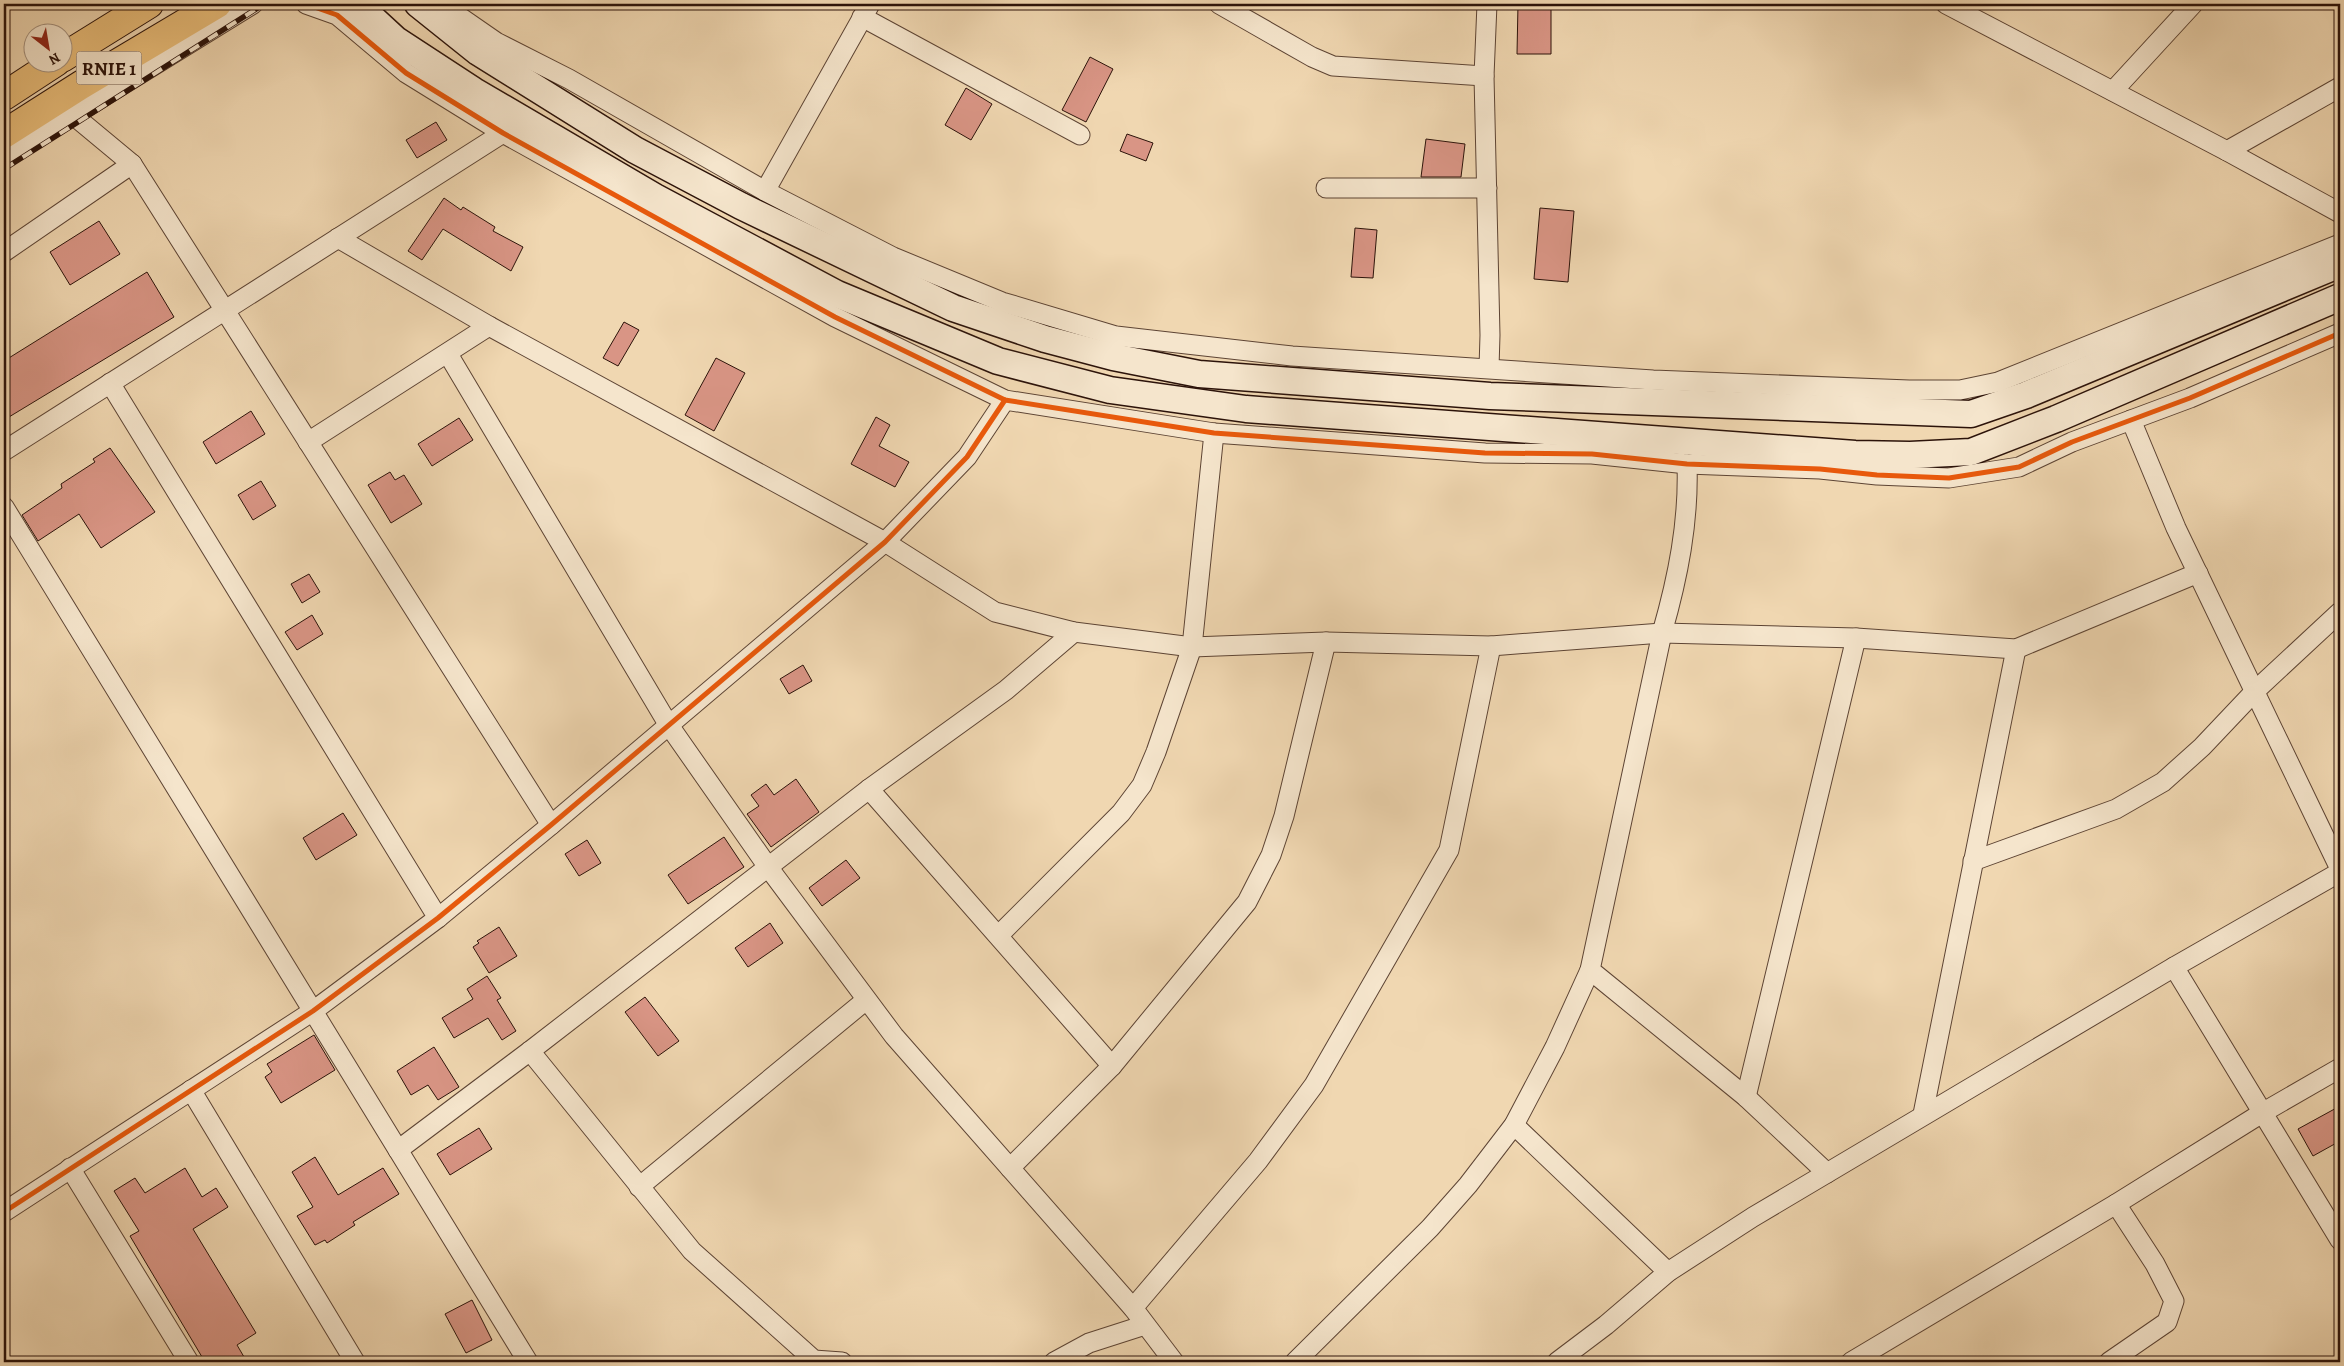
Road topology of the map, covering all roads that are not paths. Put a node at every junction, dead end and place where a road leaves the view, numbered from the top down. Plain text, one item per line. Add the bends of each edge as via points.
1 (149, 4) edge
2 (217, 4) edge
3 (253, 4) edge
4 (306, 4) edge
5 (357, 4) edge
6 (418, 4) edge
7 (444, 4) edge
8 (1219, 4) edge
9 (1487, 4) edge
10 (1946, 4) edge
11 (2193, 4) edge
12 (866, 10) edge
13 (72, 52) edge
14 (41, 72) edge
15 (1484, 76) junction
16 (2340, 87) edge
17 (2114, 91) junction
18 (4, 96) edge
19 (72, 115) junction
20 (511, 125) junction
21 (4, 134) edge
22 (1080, 135) dead end
23 (2228, 151) junction
24 (4, 158) edge
25 (132, 164) junction
26 (1326, 188) dead end
27 (1487, 188) junction
28 (765, 191) junction
29 (2340, 214) edge
30 (338, 238) junction
31 (2340, 244) edge
32 (4, 252) edge
33 (2340, 264) edge
34 (2340, 297) edge
35 (224, 310) junction
36 (489, 326) junction
37 (2340, 333) edge
38 (448, 354) junction
39 (1489, 368) junction
40 (110, 383) junction
41 (1005, 400) junction
42 (2131, 420) junction
43 (1214, 433) junction
44 (308, 442) junction
45 (4, 451) edge
46 (1687, 464) junction
47 (4, 507) edge
48 (885, 542) junction
49 (2198, 573) junction
50 (2340, 612) edge
51 (1074, 632) junction
52 (1662, 633) junction
53 (1856, 638) junction
54 (1326, 642) junction
55 (1491, 646) junction
56 (1192, 647) junction
57 (2016, 650) junction
58 (2256, 690) junction
59 (668, 724) junction
60 (869, 789) junction
61 (551, 825) junction
62 (1974, 861) junction
63 (768, 867) junction
64 (2340, 871) edge
65 (438, 918) junction
66 (999, 935) junction
67 (2174, 967) junction
68 (1590, 970) junction
69 (866, 1000) junction
70 (313, 1011) junction
71 (530, 1052) junction
72 (1112, 1066) junction
73 (2340, 1068) edge
74 (191, 1090) junction
75 (1746, 1097) junction
76 (2262, 1113) junction
77 (1923, 1114) junction
78 (1514, 1126) junction
79 (398, 1150) junction
80 (70, 1168) junction
81 (1010, 1168) junction
82 (1827, 1173) junction
83 (639, 1188) junction
84 (2116, 1204) junction
85 (4, 1212) edge
86 (2340, 1240) edge
87 (1668, 1272) junction
88 (1132, 1308) junction
89 (1145, 1325) junction
90 (189, 1362) edge
91 (355, 1362) edge
92 (528, 1362) edge
93 (842, 1362) edge
94 (1054, 1362) edge
95 (1174, 1362) edge
96 (1295, 1362) edge
97 (1557, 1362) edge
98 (1851, 1362) edge
99 (2109, 1362) edge

1 - 13 highway, RNIE 1
2 - 21 highway, RNIE 1
3 - 19 street
4 - 20 street via 338,15 406,73
5 - 20 street via 396,40 474,91
6 - 33 street via 478,52 635,150 741,206 953,308 1079,348 1199,374 1490,396 1971,414 2026,395
7 - 28 street via 496,42 569,79
8 - 15 street via 1333,66
9 - 15 street
10 - 17 street
11 - 17 street
12 - 22 street
12 - 28 street
14 - 18 highway, RNIE 1
15 - 27 street
16 - 23 street
17 - 23 street
19 - 24 street
19 - 25 street
20 - 30 street
20 - 34 street via 656,196 837,294 998,361 1110,390 1246,409 1855,454 1971,452
20 - 41 street via 835,317
23 - 29 street
25 - 32 street
25 - 35 street
26 - 27 street
27 - 39 street
28 - 39 street via 894,257 1002,302 1116,336 1292,356
30 - 35 street
30 - 36 street
31 - 39 street via 1998,382 1960,390 1654,380
35 - 40 street
35 - 44 street
36 - 38 street
36 - 48 street
37 - 42 street
38 - 44 street
38 - 59 street
40 - 45 street
40 - 65 street
41 - 43 street
41 - 48 street via 967,457
42 - 46 street via 2072,442 2019,467 1949,478 1877,475 1820,468
42 - 49 street via 2160,493
43 - 46 street via 1485,453 1592,454
43 - 56 street
44 - 61 street
46 - 52 street via 1684,534
47 - 70 street
48 - 51 street via 995,612
48 - 59 street
49 - 57 street
49 - 58 street
50 - 58 street
51 - 56 street
51 - 60 street via 1006,690
52 - 53 street
52 - 55 street
52 - 68 street
53 - 57 street
53 - 75 street
54 - 55 street
54 - 56 street
54 - 72 street via 1284,816 1271,855 1247,902
55 - 88 street via 1450,850 1314,1085 1258,1161
56 - 66 street via 1142,785 1121,813
57 - 62 street
58 - 62 street via 2202,747 2163,782 2116,808
58 - 64 street
59 - 61 street
59 - 63 street
60 - 63 street
60 - 66 street
61 - 65 street
62 - 77 street
63 - 69 street
63 - 71 street
64 - 67 street
65 - 70 street
66 - 72 street
67 - 76 street
67 - 77 street
68 - 75 street
68 - 78 street
69 - 81 street
69 - 83 street
70 - 74 street
70 - 79 street
71 - 79 street
71 - 83 street
72 - 81 street
73 - 76 street
74 - 80 street
74 - 91 street
75 - 82 street
76 - 84 street
76 - 86 street
77 - 82 street
78 - 87 street
78 - 96 street via 1430,1228
79 - 92 street
80 - 85 street
80 - 90 street
81 - 88 street
82 - 87 street
83 - 93 street via 692,1251 814,1360
84 - 98 street
84 - 99 street via 2155,1264 2174,1301 2167,1322
87 - 97 street
88 - 89 street
89 - 94 street via 1089,1343
89 - 95 street

